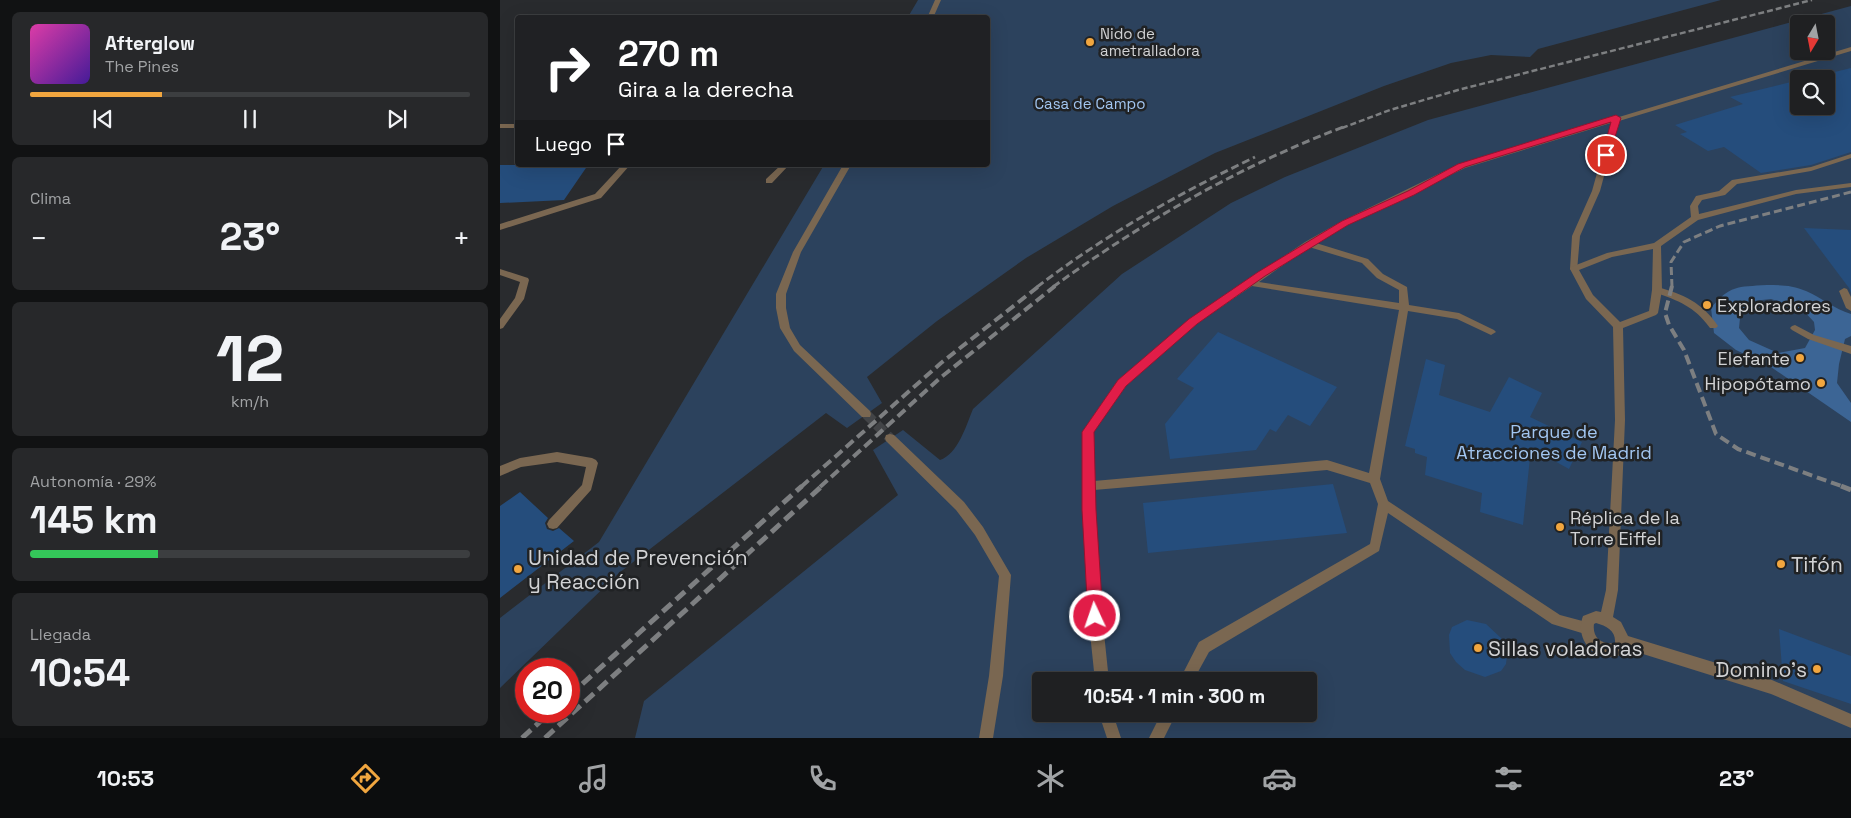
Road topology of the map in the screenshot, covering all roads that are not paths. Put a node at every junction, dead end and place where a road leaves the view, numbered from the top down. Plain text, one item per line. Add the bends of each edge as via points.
1 (938, 0) edge
2 (931, 15) edge
3 (1851, 49) edge
4 (1616, 118) junction
5 (500, 126) edge
6 (515, 126) edge
7 (1851, 156) edge
8 (624, 167) edge
9 (783, 167) edge
10 (846, 167) edge
11 (768, 181) dead end
12 (1851, 184) edge
13 (1695, 218) junction
14 (500, 228) edge
15 (1308, 244) junction
16 (1658, 245) junction
17 (1574, 269) junction
18 (500, 272) edge
19 (1249, 283) junction
20 (1657, 290) junction
21 (1848, 294) edge
22 (1404, 306) junction
23 (1851, 308) edge
24 (500, 326) edge
25 (1618, 326) junction
26 (1713, 326) dead end
27 (1795, 328) dead end
28 (1490, 332) dead end
29 (1847, 349) edge
30 (866, 414) tunnel mouth
31 (890, 438) tunnel mouth
32 (500, 471) edge
33 (1374, 479) junction
34 (1089, 486) junction
35 (1384, 504) junction
36 (553, 524) dead end
37 (1606, 619) junction
38 (1585, 628) junction
39 (1623, 641) junction
40 (1101, 672) edge
41 (1191, 672) edge
42 (1851, 721) edge
43 (1109, 722) edge
44 (1165, 722) edge
45 (986, 738) edge
46 (1114, 738) edge
47 (1156, 738) edge

1 - 2 street
3 - 4 street
4 - 15 street via 1462,166
4 - 17 street via 1596,192 1576,236
5 - 6 street
7 - 13 street via 1833,159 1821,167 1735,182 1722,193 1699,198 1694,206
8 - 14 street via 598,196
9 - 11 street
10 - 30 street via 797,252 784,286 780,308 785,328 797,348
12 - 13 street via 1796,192
13 - 16 street
15 - 19 street
15 - 22 street via 1365,261 1380,276 1404,289
16 - 17 street via 1610,255
16 - 20 street
17 - 25 street via 1589,298
18 - 24 street via 525,280 519,299
19 - 22 street
19 - 34 street via 1193,322 1122,383 1088,432
20 - 25 street via 1653,313
20 - 26 street via 1684,299 1703,310
21 - 23 street
22 - 28 street via 1459,316
22 - 33 street
25 - 37 street via 1620,420 1612,590
27 - 29 street
31 - 45 street via 960,506 1005,575 996,676
32 - 36 street via 520,463 556,457 592,463 587,487
33 - 34 street via 1327,465
33 - 35 street
34 - 40 street
35 - 38 street via 1557,620
35 - 41 street via 1375,547 1204,647
37 - 38 street via 1596,617 1588,620
37 - 39 street via 1615,624
38 - 39 street via 1588,637 1605,651 1614,652 1621,648
39 - 42 street via 1772,687
43 - 46 street
44 - 47 street

